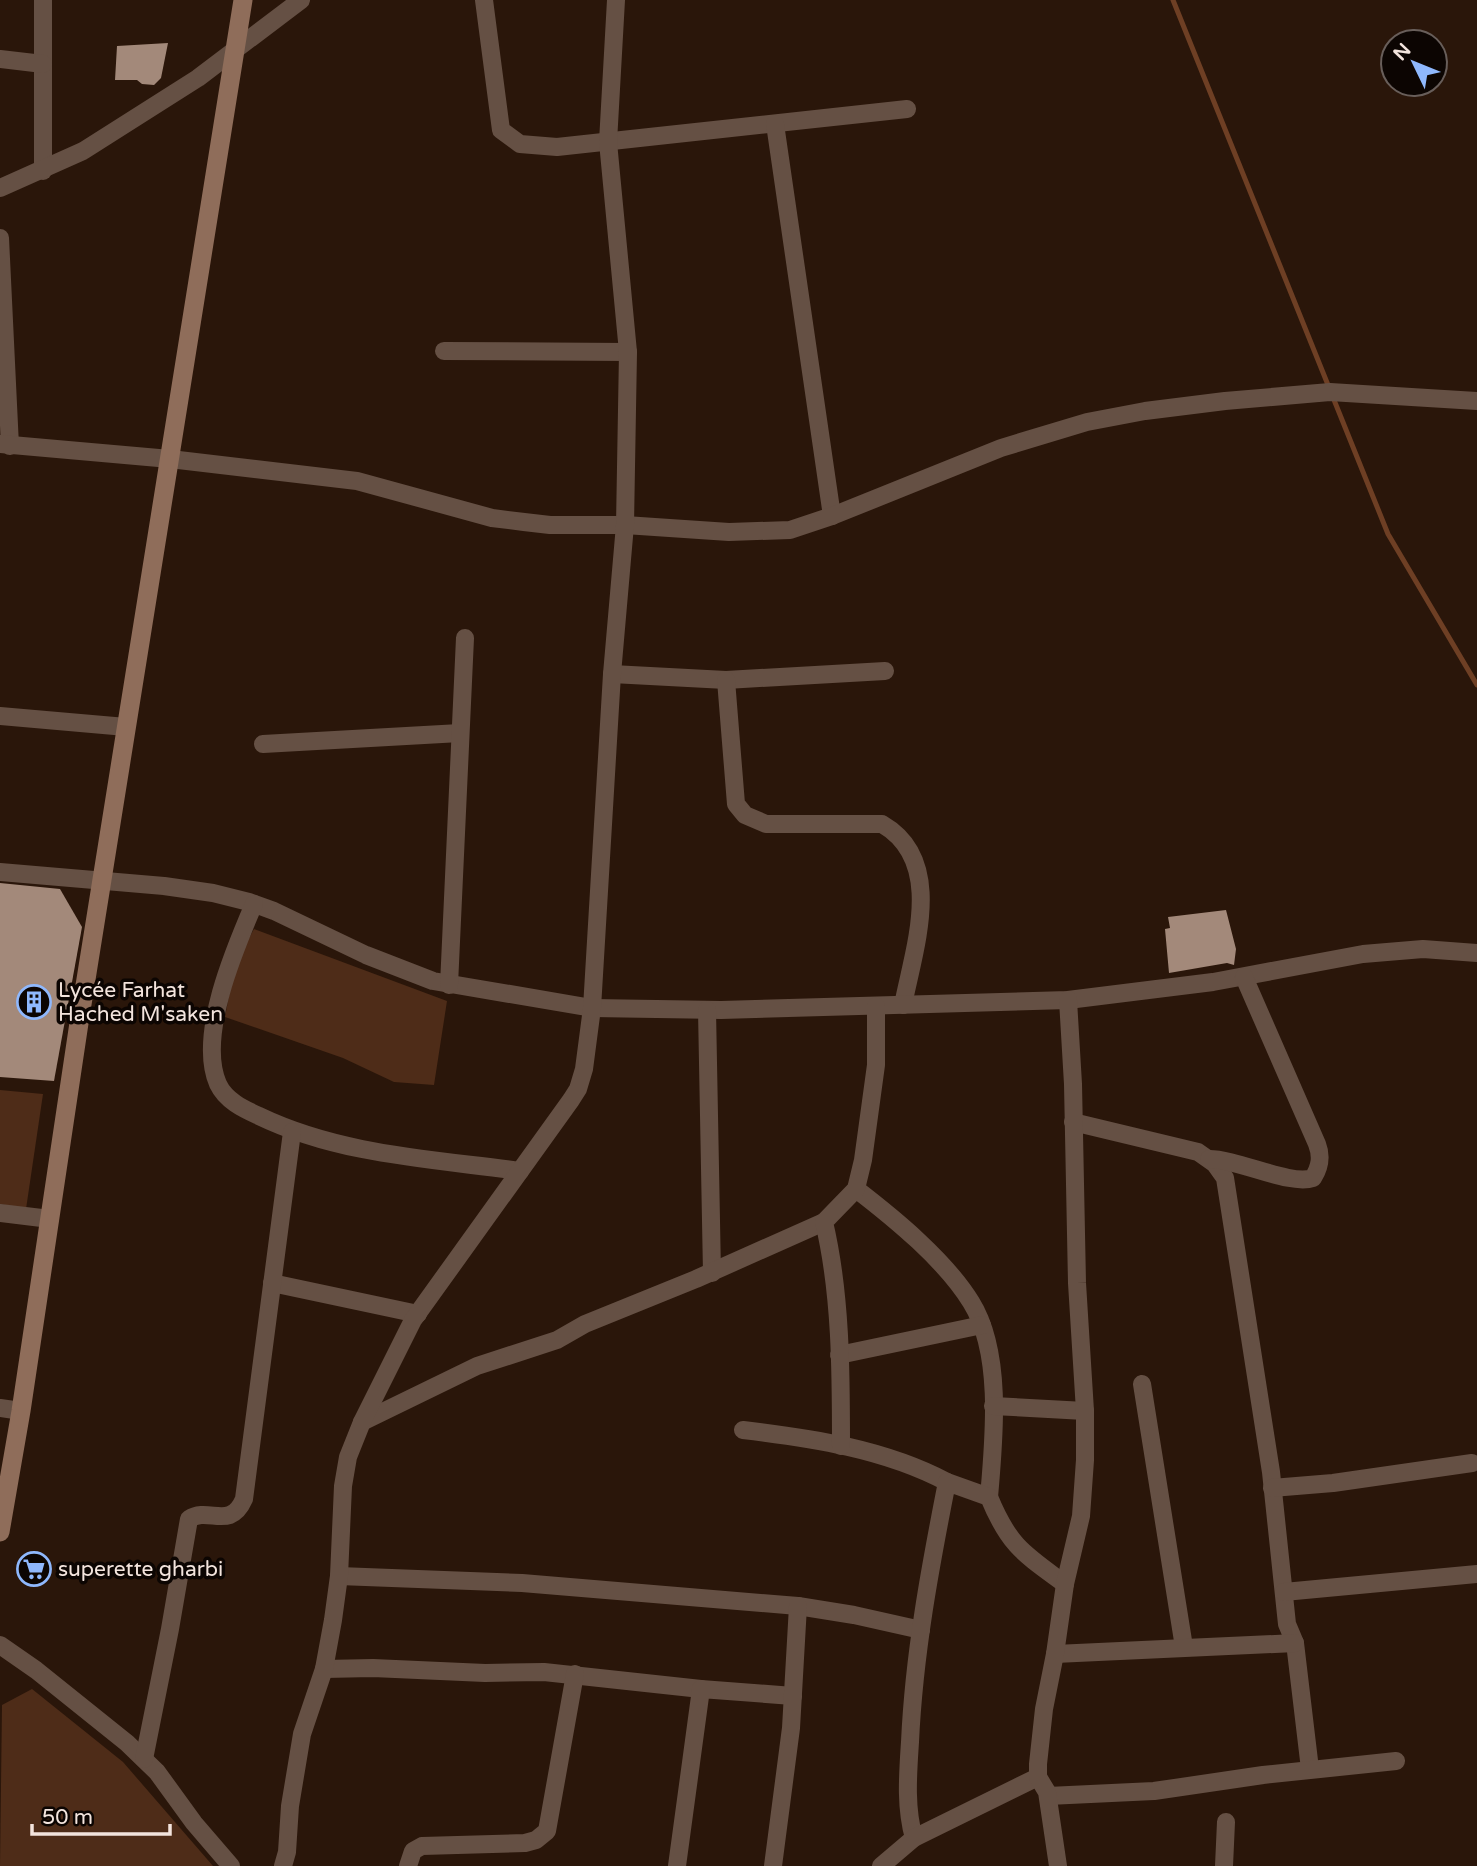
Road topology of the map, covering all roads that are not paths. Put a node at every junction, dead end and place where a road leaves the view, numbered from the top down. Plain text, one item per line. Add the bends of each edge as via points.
1 (43, 0) edge
2 (243, 0) edge
3 (301, 0) edge
4 (484, 0) edge
5 (616, 0) edge
6 (235, 50) junction
7 (0, 60) edge
8 (43, 64) junction
9 (907, 109) dead end
10 (775, 124) junction
11 (608, 142) junction
12 (43, 171) junction
13 (0, 188) edge
14 (0, 238) edge
15 (444, 351) dead end
16 (628, 352) junction
17 (1477, 401) edge
18 (5, 445) edge
19 (170, 459) junction
20 (832, 516) junction
21 (625, 525) junction
22 (465, 638) dead end
23 (885, 671) dead end
24 (612, 674) junction
25 (726, 680) junction
26 (0, 716) edge
27 (126, 727) junction
28 (460, 733) junction
29 (264, 744) dead end
30 (0, 872) edge
31 (101, 880) junction
32 (254, 904) junction
33 (1477, 953) edge
34 (1244, 977) junction
35 (449, 985) junction
36 (1068, 1000) junction
37 (903, 1005) junction
38 (876, 1006) junction
39 (592, 1008) junction
40 (708, 1010) junction
41 (1073, 1122) junction
42 (292, 1132) junction
43 (1209, 1159) junction
44 (520, 1171) junction
45 (856, 1189) junction
46 (0, 1213) edge
47 (50, 1219) junction
48 (824, 1222) junction
49 (712, 1273) junction
50 (272, 1283) junction
51 (418, 1314) junction
52 (982, 1325) junction
53 (839, 1355) junction
54 (1142, 1384) dead end
55 (993, 1406) junction
56 (0, 1408) edge
57 (21, 1410) junction
58 (1085, 1411) junction
59 (362, 1422) junction
60 (743, 1430) dead end
61 (841, 1446) junction
62 (1472, 1463) dead end
63 (947, 1482) junction
64 (1272, 1488) junction
65 (989, 1497) junction
66 (0, 1532) edge
67 (1477, 1574) edge
68 (340, 1576) junction
69 (1065, 1584) junction
70 (1284, 1592) junction
71 (798, 1606) junction
72 (921, 1630) junction
73 (1295, 1643) junction
74 (0, 1645) edge
75 (1184, 1647) junction
76 (1055, 1654) junction
77 (324, 1669) junction
78 (575, 1674) junction
79 (701, 1689) junction
80 (793, 1696) junction
81 (144, 1759) junction
82 (1396, 1761) dead end
83 (1310, 1769) junction
84 (1038, 1777) junction
85 (1048, 1796) junction
86 (1226, 1822) dead end
87 (914, 1838) junction
88 (231, 1866) edge
89 (283, 1866) edge
90 (408, 1866) edge
91 (677, 1866) edge
92 (773, 1866) edge
93 (881, 1866) edge
94 (1058, 1866) edge
95 (1224, 1866) edge

1 - 8 street
2 - 6 main road
3 - 6 street
4 - 11 street via 501,130 531,146
5 - 11 street
6 - 12 street via 83,151
6 - 19 main road
7 - 8 street
8 - 12 street
9 - 10 street
10 - 11 street
10 - 20 street
11 - 16 street
12 - 13 street
14 - 18 street
15 - 16 street
16 - 21 street
17 - 20 street via 1330,392 1212,403 1087,422 1001,448
18 - 19 street
19 - 21 street via 357,481 492,518 550,525
19 - 27 main road
20 - 21 street via 790,530
21 - 24 street
22 - 28 street
23 - 25 street
24 - 25 street
24 - 39 street
25 - 37 street via 736,804 745,816 766,824 882,824 909,849 919,875 920,908
26 - 27 street
27 - 31 main road
28 - 29 street
28 - 35 street
30 - 31 street
31 - 32 street via 213,893
31 - 47 main road
32 - 35 street via 385,964
32 - 42 street via 221,986 214,1068 218,1085 229,1098
33 - 34 street via 1396,950
34 - 36 street
34 - 43 street via 1317,1144 1320,1164 1313,1178 1300,1181
35 - 39 street
36 - 37 street
36 - 41 street
37 - 38 street
38 - 40 street
38 - 45 street via 876,1065
39 - 40 street
39 - 44 street via 578,1089
40 - 49 street
41 - 43 street via 1198,1152
41 - 58 street
42 - 44 street via 363,1149
42 - 50 street
43 - 64 street via 1225,1178
44 - 51 street
45 - 48 street
45 - 52 street via 928,1251 971,1303
46 - 47 street
47 - 57 main road
48 - 49 street
48 - 53 street via 832,1254
49 - 59 street via 585,1324 557,1340 477,1366
50 - 51 street
50 - 81 street via 244,1499 230,1516 189,1519
51 - 59 street
52 - 53 street
52 - 55 street
53 - 61 street
54 - 75 street
55 - 58 street
55 - 65 street
56 - 57 street
57 - 66 main road
58 - 69 street via 1081,1516
59 - 68 street via 344,1474
60 - 61 street
61 - 63 street via 902,1462
62 - 64 street
63 - 65 street
63 - 72 street
64 - 70 street
65 - 69 street via 1014,1545
67 - 70 street
68 - 71 street via 533,1583
68 - 77 street
69 - 76 street
70 - 73 street via 1287,1624
71 - 72 street
71 - 80 street
72 - 87 street via 909,1761 908,1807
73 - 75 street
73 - 83 street
74 - 81 street
75 - 76 street
76 - 84 street
77 - 78 street
77 - 89 street via 302,1734
78 - 79 street
78 - 90 street via 547,1831 525,1843 422,1846 413,1851
79 - 80 street
79 - 91 street
80 - 92 street
81 - 88 street
82 - 83 street
83 - 85 street via 1154,1791
84 - 85 street
84 - 87 street
85 - 94 street
86 - 95 street
87 - 93 street

